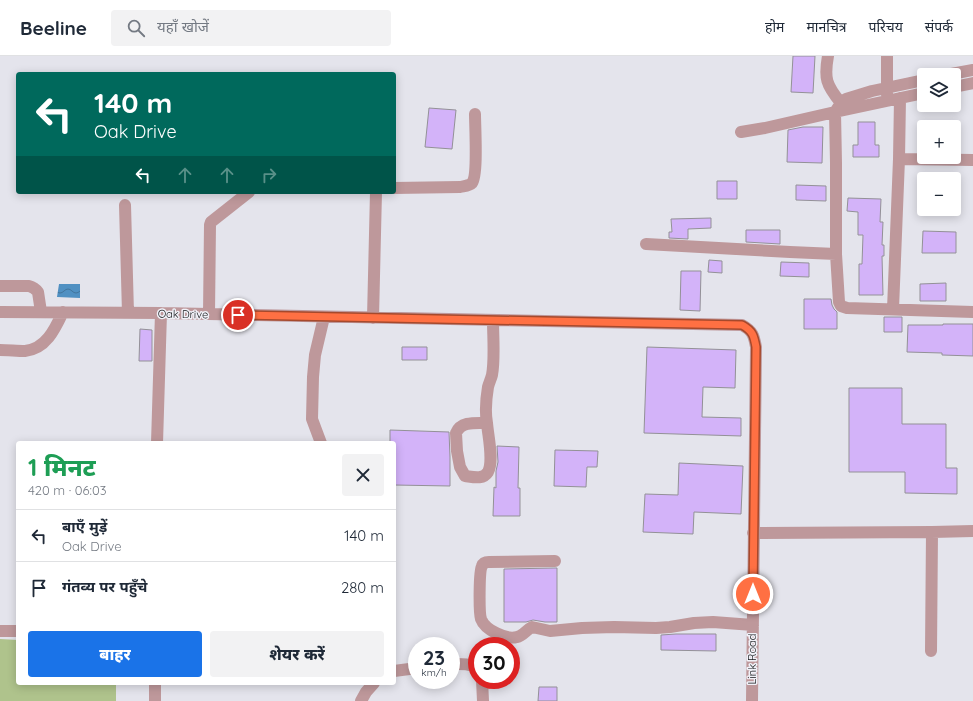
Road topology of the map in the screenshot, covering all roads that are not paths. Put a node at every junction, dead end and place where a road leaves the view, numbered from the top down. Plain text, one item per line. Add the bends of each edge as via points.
1 (828, 56) edge
2 (887, 56) edge
3 (973, 70) edge
4 (961, 72) edge
5 (917, 82) edge
6 (973, 83) edge
7 (961, 86) edge
8 (887, 88) junction
9 (917, 94) edge
10 (900, 98) junction
11 (887, 101) junction
12 (838, 107) junction
13 (475, 114) dead end
14 (741, 132) dead end
15 (900, 159) junction
16 (973, 160) edge
17 (396, 188) edge
18 (246, 194) edge
19 (376, 194) edge
20 (125, 205) dead end
21 (646, 244) dead end
22 (836, 254) junction
23 (0, 286) edge
24 (893, 309) junction
25 (0, 312) edge
26 (41, 312) junction
27 (63, 312) junction
28 (973, 312) edge
29 (128, 313) junction
30 (161, 313) junction
31 (209, 314) junction
32 (324, 317) junction
33 (373, 318) junction
34 (493, 320) junction
35 (749, 329) joint
36 (0, 350) edge
37 (487, 423) junction
38 (157, 441) edge
39 (320, 441) edge
40 (973, 531) edge
41 (932, 532) junction
42 (753, 533) junction
43 (555, 561) dead end
44 (753, 625) junction
45 (0, 631) edge
46 (16, 631) edge
47 (931, 651) dead end
48 (408, 669) edge
49 (396, 671) edge
50 (155, 685) edge
51 (372, 685) edge
52 (482, 689) edge
53 (155, 701) edge
54 (361, 701) edge
55 (483, 701) edge
56 (752, 701) edge

1 - 12 street via 826,76
2 - 8 street
3 - 4 street
5 - 8 street
6 - 7 street
8 - 11 street
8 - 12 street via 846,99
9 - 10 street
10 - 11 street
10 - 15 street
11 - 12 street
12 - 14 street via 765,128
12 - 22 street
13 - 17 street via 475,169 471,184 460,187
15 - 16 street
15 - 24 street
18 - 31 street via 211,222
19 - 33 street
20 - 29 street
21 - 22 street
22 - 24 street via 841,306
23 - 26 street via 33,287 38,292
24 - 28 street
25 - 26 street, Oak Drive
26 - 27 street, Oak Drive
27 - 29 street, Oak Drive
27 - 36 street via 48,339 35,349
29 - 30 street, Oak Drive
30 - 31 street, Oak Drive
30 - 38 street
31 - 32 street, Oak Drive
32 - 33 street, Oak Drive
32 - 39 street via 313,377 312,419
33 - 34 street, Oak Drive
34 - 35 street, Oak Drive via 742,325
34 - 37 street via 493,361 486,406
35 - 42 street, Link Road via 756,347
37 - 37 street via 462,425 456,433 460,467 465,476 481,477 488,471 490,455
40 - 41 street
41 - 42 street
41 - 47 street
42 - 44 street, Link Road
43 - 44 street via 482,564 481,618 488,628 508,638 519,636 532,627 550,631 582,628 656,628 713,622
44 - 56 street, Link Road
45 - 46 street
48 - 49 street
50 - 53 street
51 - 54 street
52 - 55 street

